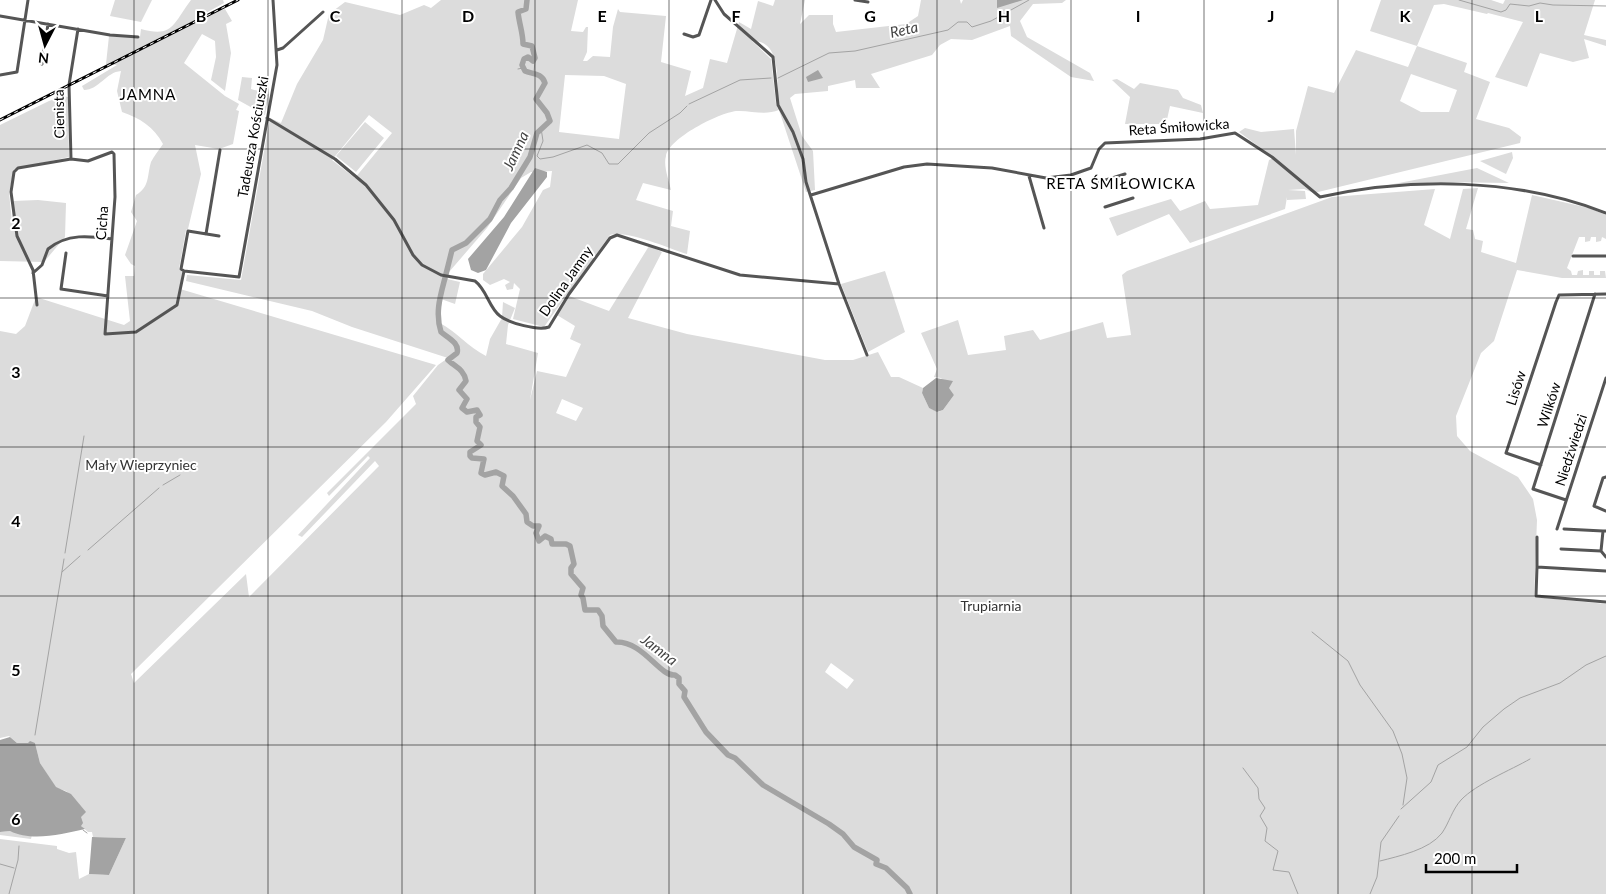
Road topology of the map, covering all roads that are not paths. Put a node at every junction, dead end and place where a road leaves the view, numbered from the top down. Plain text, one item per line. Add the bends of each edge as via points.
1 (28, 0) edge
2 (273, 0) edge
3 (711, 0) edge
4 (715, 0) edge
5 (855, 0) edge
6 (868, 2) dead end
7 (323, 12) dead end
8 (0, 16) edge
9 (25, 19) junction
10 (48, 24) junction
11 (78, 29) junction
12 (684, 34) dead end
13 (138, 37) dead end
14 (277, 50) junction
15 (42, 64) dead end
16 (0, 75) edge
17 (267, 118) junction
18 (220, 150) dead end
19 (71, 159) junction
20 (1125, 174) dead end
21 (1028, 176) junction
22 (1096, 183) dead end
23 (811, 194) junction
24 (1134, 198) dead end
25 (1105, 207) dead end
26 (1606, 212) edge
27 (1044, 228) dead end
28 (206, 234) junction
29 (220, 236) dead end
30 (112, 239) junction
31 (66, 253) dead end
32 (1573, 256) dead end
33 (1606, 256) edge
34 (184, 271) junction
35 (33, 273) junction
36 (838, 284) junction
37 (1595, 294) junction
38 (1606, 294) edge
39 (108, 296) junction
40 (37, 304) dead end
41 (867, 355) dead end
42 (1606, 378) edge
43 (1541, 465) junction
44 (1606, 477) edge
45 (1566, 500) junction
46 (1606, 510) edge
47 (1557, 528) dead end
48 (1564, 529) dead end
49 (1604, 531) edge
50 (1537, 537) dead end
51 (1561, 549) dead end
52 (1601, 551) junction
53 (1606, 557) edge
54 (1537, 567) junction
55 (1606, 571) edge
56 (1606, 602) edge

1 - 9 street
2 - 14 street, Tadeusza Kościuszki
3 - 12 street via 699,35
4 - 23 street via 724,14 773,57 778,105 793,132
5 - 6 street
7 - 14 street via 289,44
8 - 9 street
9 - 10 street
9 - 16 street via 17,72
10 - 11 street
10 - 15 street
11 - 13 street
11 - 19 street, Cienista via 69,85
14 - 17 street, Tadeusza Kościuszki
17 - 34 street, Tadeusza Kościuszki via 239,277
17 - 36 street, Dolina Jamny via 335,159 366,185 394,220 422,265 441,275 475,282 500,316 527,326 549,327 610,238 618,235 740,275
18 - 28 street
19 - 30 street, Cicha via 88,161 112,152 115,197
19 - 35 street via 18,168 14,172 11,192 17,236
20 - 22 street
21 - 23 street, Reta Śmiłowicka via 992,168 927,164 904,166
21 - 26 street, Reta Śmiłowicka via 1058,177 1091,168 1105,143 1200,139 1235,133 1272,157 1320,197 1415,186 1497,186 1553,195
21 - 27 street
23 - 36 street
24 - 25 street
28 - 29 street
28 - 34 street via 188,231 181,269
30 - 35 street via 80,236 66,240 48,249 42,265
30 - 39 street, Cicha
31 - 39 street via 61,289
32 - 33 street
34 - 39 street, Cicha via 177,305 136,332 105,334
35 - 40 street
36 - 41 street
37 - 38 street
37 - 43 street, Wilków
37 - 43 street, Lisów via 1559,295 1506,453
42 - 45 street, Niedźwiedzi
43 - 45 street, Wilków via 1533,489
44 - 46 street via 1594,506
45 - 47 street, Niedźwiedzi
48 - 49 street
49 - 52 street
50 - 54 street
51 - 52 street
52 - 53 street
54 - 55 street
54 - 56 street via 1536,596

